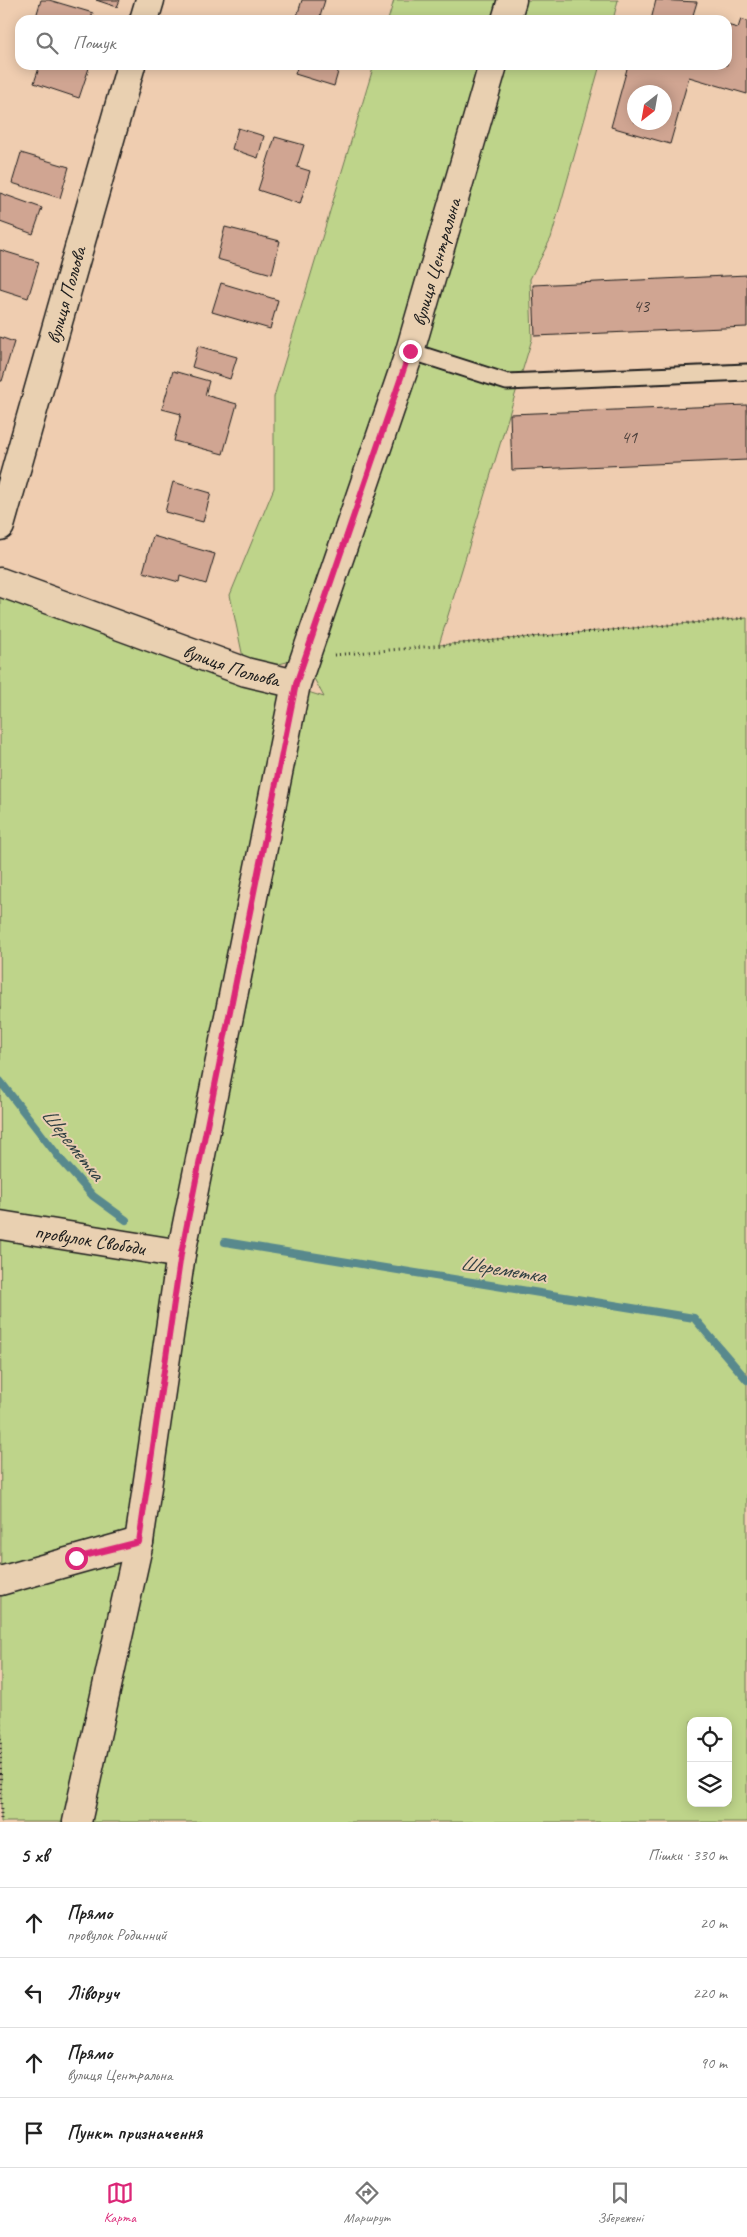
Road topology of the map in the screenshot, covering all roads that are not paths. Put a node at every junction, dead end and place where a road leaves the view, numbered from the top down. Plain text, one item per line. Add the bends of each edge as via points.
1 (150, 0) edge
2 (512, 0) edge
3 (146, 15) edge
4 (508, 15) edge
5 (130, 70) edge
6 (492, 70) edge
7 (410, 351) junction
8 (747, 372) edge
9 (0, 526) edge
10 (0, 582) edge
11 (296, 684) junction
12 (0, 1225) edge
13 (181, 1254) junction
14 (139, 1542) junction
15 (0, 1581) edge
16 (76, 1822) edge

1 - 3 street
2 - 4 street
5 - 9 street, вулиця Польова
6 - 7 street, вулиця Центральна
7 - 8 lane via 507,382
7 - 11 street, вулиця Центральна
10 - 11 street, вулиця Польова via 246,672
11 - 13 street, вулиця Центральна
12 - 13 street, провулок Свободи
13 - 14 street, вулиця Центральна
14 - 15 street
14 - 16 street, вулиця Центральна

